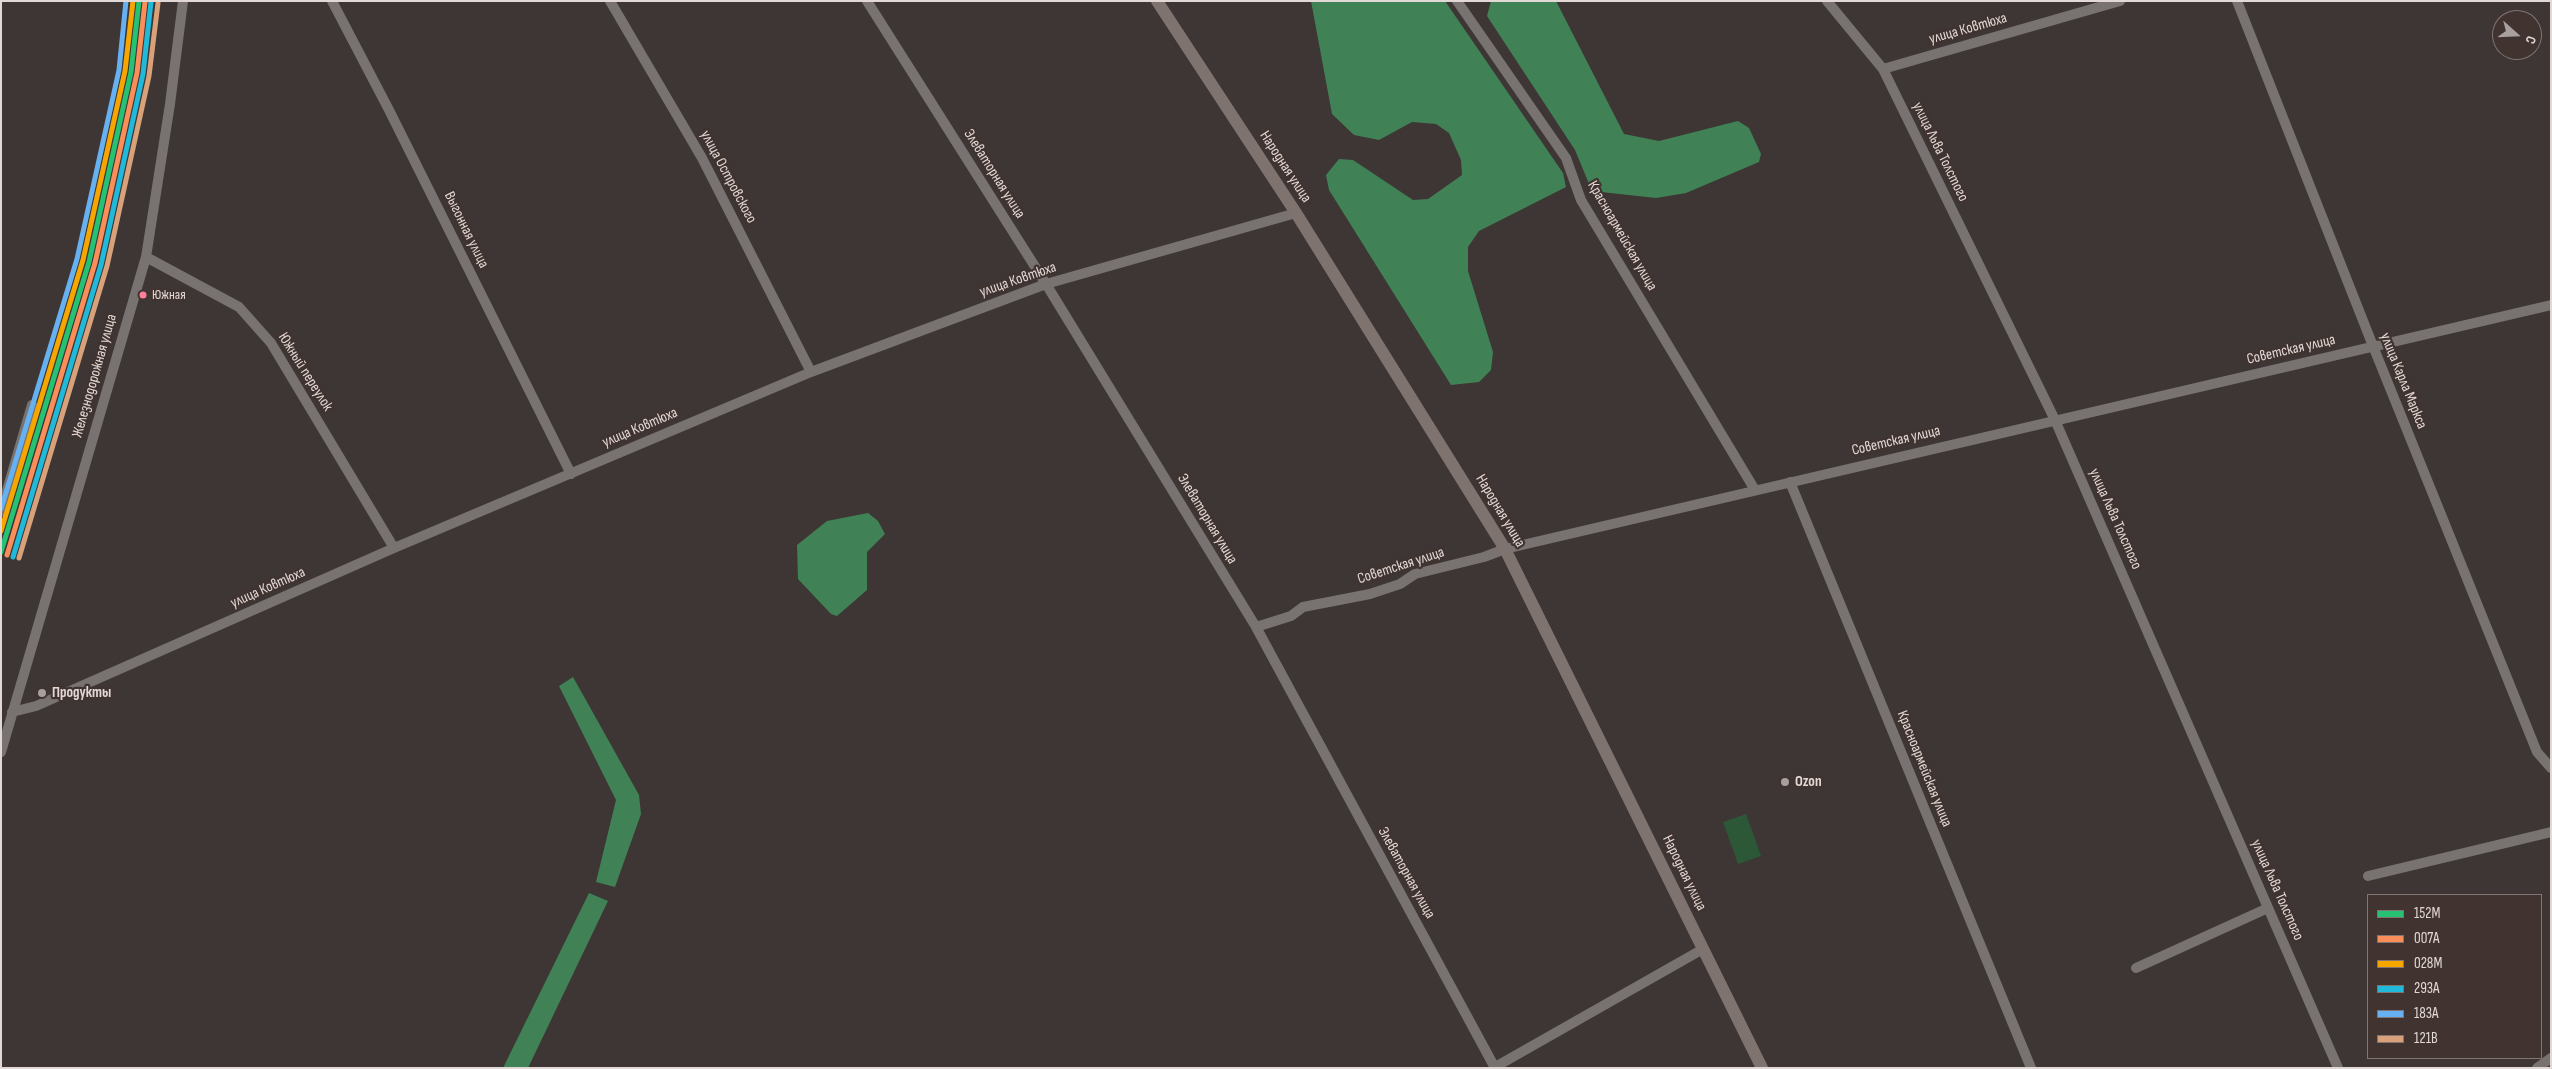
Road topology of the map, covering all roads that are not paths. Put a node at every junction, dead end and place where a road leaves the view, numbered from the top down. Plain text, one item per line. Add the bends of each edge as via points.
1 (183, 1) edge
2 (332, 1) edge
3 (610, 1) edge
4 (867, 1) edge
5 (1157, 1) edge
6 (1457, 1) edge
7 (1827, 1) edge
8 (2120, 1) edge
9 (2237, 1) edge
10 (1883, 70) junction
11 (1296, 213) junction
12 (146, 257) junction
13 (1046, 284) junction
14 (2551, 305) edge
15 (2373, 346) junction
16 (811, 372) junction
17 (32, 405) dead end
18 (2055, 420) junction
19 (571, 474) junction
20 (1790, 482) junction
21 (1755, 490) junction
22 (1, 511) edge
23 (394, 548) junction
24 (1505, 549) junction
25 (1256, 627) junction
26 (12, 712) junction
27 (1, 752) edge
28 (2551, 768) edge
29 (2551, 832) edge
30 (2368, 876) dead end
31 (2268, 908) junction
32 (1703, 949) junction
33 (2136, 968) dead end
34 (2551, 1058) edge
35 (1495, 1067) edge
36 (1762, 1068) edge
37 (2031, 1068) edge
38 (2338, 1068) edge
39 (2537, 1068) edge

1 - 12 street, Железнодорожная улица
2 - 19 street, Выгонная улица
3 - 16 street, улица Островского via 702,158
4 - 13 street, Элеваторная улица
5 - 11 main road, Народная улица
6 - 21 street, Красноармейская улица via 1566,158 1581,200
7 - 10 street, улица Льва Толстого
8 - 10 street, улица Ковтюха
9 - 15 street, улица Карла Маркса
10 - 18 street, улица Льва Толстого
11 - 13 street, улица Ковтюха
11 - 24 main road, Народная улица
12 - 23 street, Южный переулок via 239,307 271,343
12 - 26 street, Железнодорожная улица
13 - 16 street, улица Ковтюха
13 - 25 street, Элеваторная улица
14 - 15 street, Советская улица
15 - 18 street, Советская улица
15 - 28 street, улица Карла Маркса via 2537,752
16 - 19 street, улица Ковтюха
17 - 22 street
18 - 20 street, Советская улица
18 - 31 street, улица Льва Толстого
19 - 23 street, улица Ковтюха
20 - 21 street, Советская улица
20 - 37 street, Красноармейская улица
21 - 24 street, Советская улица
23 - 26 street, улица Ковтюха via 36,706
24 - 25 street, Советская улица via 1415,574 1400,584 1370,594 1303,608 1291,616
24 - 32 main road, Народная улица
25 - 35 street, Элеваторная улица
26 - 27 street, Железнодорожная улица
29 - 30 street
31 - 33 street
31 - 38 street, улица Льва Толстого
32 - 35 street
32 - 36 main road, Народная улица
34 - 39 street

